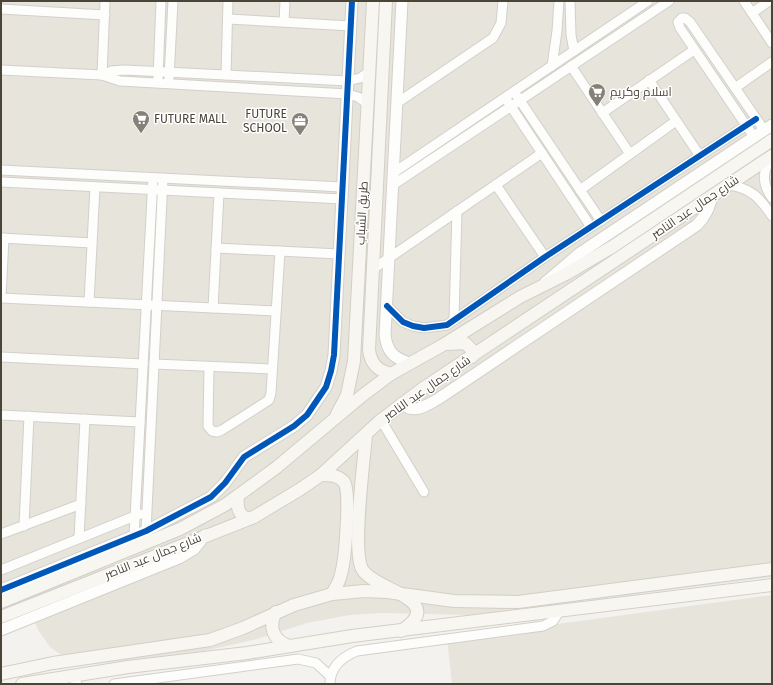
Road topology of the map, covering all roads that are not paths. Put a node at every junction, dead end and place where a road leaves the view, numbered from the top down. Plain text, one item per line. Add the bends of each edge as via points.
1 (105, 1) edge
2 (161, 1) edge
3 (173, 1) edge
4 (228, 1) edge
5 (285, 1) edge
6 (352, 1) edge
7 (373, 1) edge
8 (386, 1) edge
9 (402, 1) edge
10 (503, 1) edge
11 (559, 1) edge
12 (570, 1) edge
13 (648, 1) edge
14 (669, 1) edge
15 (744, 1) edge
16 (769, 1) edge
17 (16, 5) edge
18 (1, 9) edge
19 (752, 13) junction
20 (105, 15) junction
21 (228, 19) junction
22 (284, 22) junction
23 (351, 26) junction
24 (772, 43) edge
25 (694, 50) junction
26 (574, 51) junction
27 (772, 62) edge
28 (552, 66) junction
29 (570, 66) junction
30 (1, 70) edge
31 (158, 71) junction
32 (170, 72) junction
33 (369, 72) junction
34 (102, 75) junction
35 (226, 75) junction
36 (649, 80) junction
37 (348, 81) junction
38 (158, 83) junction
39 (169, 83) junction
40 (735, 88) junction
41 (514, 91) junction
42 (348, 94) junction
43 (505, 98) junction
44 (520, 100) junction
45 (368, 104) junction
46 (397, 104) junction
47 (511, 106) junction
48 (602, 113) junction
49 (756, 118) junction
50 (676, 121) junction
51 (746, 126) junction
52 (768, 127) edge
53 (754, 137) junction
54 (772, 140) edge
55 (542, 153) junction
56 (630, 154) junction
57 (700, 156) junction
58 (772, 156) edge
59 (1, 170) edge
60 (153, 178) junction
61 (163, 178) junction
62 (393, 179) junction
63 (1, 182) edge
64 (496, 184) junction
65 (729, 185) junction
66 (95, 187) junction
67 (342, 187) junction
68 (152, 190) junction
69 (163, 190) junction
70 (580, 190) junction
71 (219, 193) junction
72 (712, 196) junction
73 (772, 198) edge
74 (342, 199) junction
75 (457, 211) junction
76 (772, 216) edge
77 (601, 221) junction
78 (591, 227) junction
79 (2, 238) edge
80 (92, 243) junction
81 (216, 248) junction
82 (280, 251) junction
83 (339, 254) junction
84 (389, 258) junction
85 (545, 258) junction
86 (373, 269) junction
87 (541, 286) junction
88 (1, 298) edge
89 (89, 302) junction
90 (146, 305) junction
91 (157, 306) junction
92 (387, 306) junction
93 (213, 308) junction
94 (276, 311) junction
95 (454, 319) junction
96 (443, 345) junction
97 (1, 357) edge
98 (472, 357) junction
99 (409, 363) junction
100 (143, 364) junction
101 (154, 364) junction
102 (209, 367) junction
103 (272, 369) junction
104 (391, 374) junction
105 (402, 403) junction
106 (1, 415) edge
107 (29, 416) junction
108 (86, 419) junction
109 (381, 420) junction
110 (334, 421) junction
111 (140, 422) junction
112 (366, 435) junction
113 (321, 475) junction
114 (424, 492) dead end
115 (238, 496) junction
116 (81, 504) junction
117 (147, 511) junction
118 (135, 516) junction
119 (254, 516) junction
120 (24, 526) junction
121 (146, 531) junction
122 (1, 534) edge
123 (205, 535) junction
124 (134, 537) junction
125 (79, 538) junction
126 (772, 569) edge
127 (1, 570) edge
128 (66, 570) junction
129 (772, 585) edge
130 (1, 590) edge
131 (400, 593) junction
132 (332, 594) junction
133 (1, 602) edge
134 (276, 612) junction
135 (559, 612) junction
136 (1, 617) edge
137 (1, 630) edge
138 (400, 631) junction
139 (290, 646) junction
140 (1, 674) edge
141 (74, 680) edge
142 (330, 680) edge
143 (22, 684) edge
144 (114, 684) edge

1 - 20 street
2 - 31 street
3 - 32 street
4 - 21 street
5 - 22 street
6 - 23 street
7 - 33 main road, طريق الشباب
8 - 86 main road, طريق الشباب
9 - 46 street
10 - 46 street via 501,23 493,38
11 - 28 street
12 - 26 street
13 - 26 street
14 - 29 street
15 - 19 street
16 - 19 street
17 - 18 street
17 - 20 street
19 - 24 street
20 - 34 street
21 - 22 street
21 - 35 street
22 - 23 street
23 - 37 street
25 - 36 street
25 - 40 street via 678,26 682,18 688,19
25 - 51 street
26 - 28 street
27 - 40 street
28 - 41 street
29 - 44 street
29 - 48 street
30 - 34 street
31 - 32 street
31 - 34 street via 121,70
31 - 38 street
32 - 35 street
32 - 39 street
33 - 37 street
33 - 45 main road, طريق الشباب
34 - 38 street via 116,80
35 - 37 street
36 - 48 street
36 - 50 street
37 - 42 street
38 - 39 street
39 - 42 street
40 - 49 street
41 - 43 street
41 - 44 street
42 - 45 street
42 - 67 street
43 - 47 street
43 - 62 street
44 - 47 street
44 - 70 street
45 - 110 main road, طريق الشباب via 354,362 347,395
46 - 62 street
47 - 55 street
47 - 62 street
48 - 56 street
49 - 51 street
49 - 52 street
50 - 56 street
50 - 57 street
51 - 53 street
51 - 57 street
52 - 53 street
53 - 87 street via 580,253
54 - 87 main road, شارع جمال عبد الناصر via 612,247
55 - 64 street
55 - 78 street
56 - 70 street
57 - 77 street
58 - 65 main road, شارع جمال عبد الناصر
58 - 73 street via 765,168 764,180
59 - 60 street
60 - 61 street
60 - 68 street
61 - 67 street
61 - 69 street
62 - 84 street
63 - 66 street
64 - 75 street
64 - 85 street
65 - 72 main road, شارع جمال عبد الناصر
65 - 76 street via 750,190 760,198
66 - 68 street
66 - 80 street
67 - 74 street
68 - 69 street
68 - 90 street
69 - 71 street
69 - 91 street
70 - 77 street
71 - 74 street
71 - 81 street
72 - 98 main road, شارع جمال عبد الناصر
72 - 105 street via 709,209 697,224 438,399 414,410 408,409
74 - 83 street
75 - 84 street
75 - 95 street
77 - 78 street
78 - 85 street
79 - 80 street
79 - 88 street
80 - 89 street
81 - 82 street
81 - 93 street
82 - 83 street
82 - 94 street
83 - 121 street via 334,355 331,371 317,402 294,426 244,457 225,483 210,497
84 - 86 street
84 - 92 street
85 - 95 street
86 - 104 main road, طريق الشباب via 368,350 372,363
87 - 96 main road, شارع جمال عبد الناصر
88 - 89 street
89 - 90 street
90 - 91 street
90 - 100 street
91 - 93 street
91 - 101 street
92 - 95 street via 403,322 413,326 436,328 447,325
92 - 99 street via 386,344 390,353 397,359
93 - 94 street
94 - 103 street
96 - 98 main road via 465,343 472,350
96 - 99 main road, شارع جمال عبد الناصر
97 - 100 street
98 - 105 main road, شارع جمال عبد الناصر
99 - 104 main road, شارع جمال عبد الناصر
100 - 111 street
101 - 102 street
101 - 117 street
102 - 103 street
102 - 103 street via 208,426 214,432 222,430 269,400
104 - 110 main road, شارع جمال عبد الناصر
105 - 109 main road, شارع جمال عبد الناصر
106 - 107 street
107 - 108 street
107 - 120 street
108 - 111 street
108 - 116 street
109 - 112 main road, شارع جمال عبد الناصر
109 - 114 street
110 - 115 main road, شارع جمال عبد الناصر
111 - 118 street
112 - 113 main road, شارع جمال عبد الناصر
112 - 131 main road via 358,537 359,560 362,570 370,578 379,585
113 - 119 main road, شارع جمال عبد الناصر
113 - 132 main road via 339,478 344,482 348,495 343,564 338,584
115 - 119 main road via 237,506 241,514 248,519
115 - 128 main road, شارع جمال عبد الناصر via 180,529
116 - 120 street
116 - 125 street
117 - 118 street
117 - 121 street
118 - 124 street
118 - 125 street
119 - 123 main road, شارع جمال عبد الناصر
120 - 122 street
121 - 124 street
123 - 136 main road, شارع جمال عبد الناصر
123 - 137 street via 194,549 179,558
124 - 128 street
125 - 127 street
126 - 131 main road via 518,602 461,601
128 - 130 street
128 - 133 main road, شارع جمال عبد الناصر
129 - 135 main road
131 - 132 main road via 364,591
131 - 138 main road via 412,600 417,614 412,623
132 - 134 main road
134 - 139 main road via 272,630 278,641
134 - 140 main road via 210,640 53,663
135 - 138 main road
135 - 142 street via 553,621 543,626 357,652 340,660
138 - 139 main road
139 - 141 main road
141 - 143 main road
142 - 144 street via 316,663 298,659

